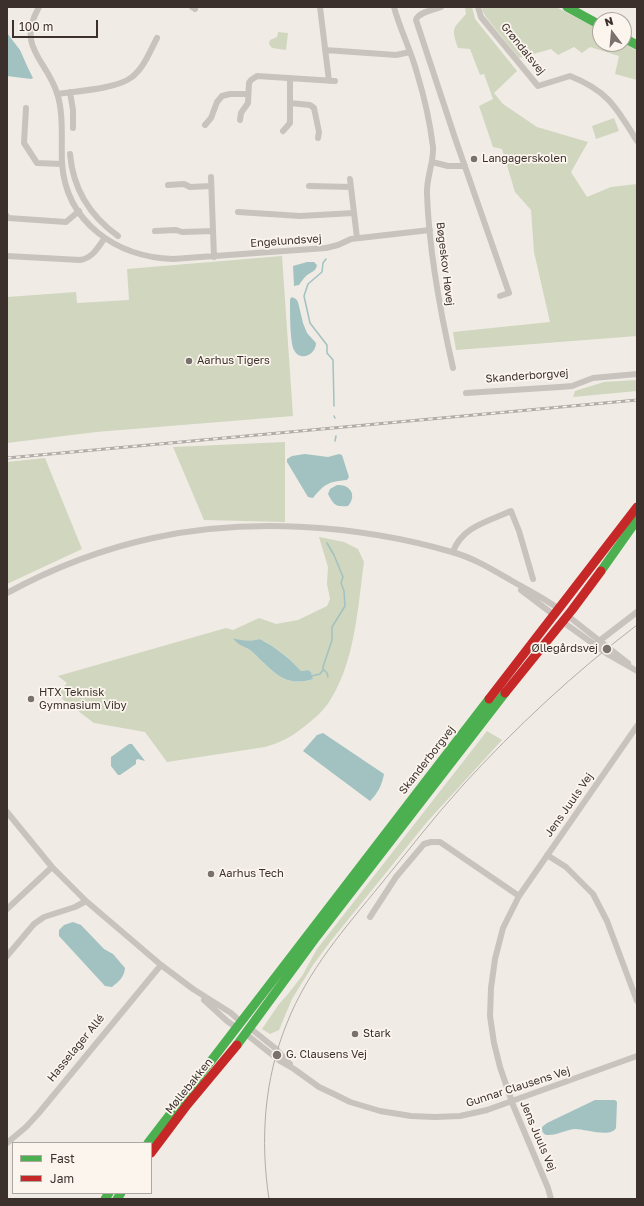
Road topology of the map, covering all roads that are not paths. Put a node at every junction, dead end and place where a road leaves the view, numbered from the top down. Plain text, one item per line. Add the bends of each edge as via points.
1 (39, 7) edge
2 (320, 7) edge
3 (394, 7) edge
4 (441, 7) edge
5 (478, 7) edge
6 (567, 7) edge
7 (592, 21) edge
8 (156, 38) dead end
9 (325, 50) junction
10 (410, 52) junction
11 (290, 78) junction
12 (70, 92) junction
13 (57, 94) junction
14 (248, 94) junction
15 (290, 103) junction
16 (26, 108) dead end
17 (240, 120) dead end
18 (205, 125) dead end
19 (73, 128) dead end
20 (283, 131) dead end
21 (318, 138) dead end
22 (637, 141) edge
23 (70, 154) dead end
24 (432, 162) junction
25 (62, 164) junction
26 (465, 166) junction
27 (211, 177) dead end
28 (350, 179) dead end
29 (168, 185) dead end
30 (211, 186) junction
31 (309, 186) dead end
32 (351, 187) junction
33 (79, 211) junction
34 (238, 212) dead end
35 (354, 213) junction
36 (7, 216) edge
37 (104, 225) junction
38 (430, 230) junction
39 (155, 231) dead end
40 (213, 231) junction
41 (97, 232) junction
42 (118, 236) dead end
43 (357, 238) junction
44 (104, 239) junction
45 (7, 256) edge
46 (214, 257) junction
47 (500, 296) dead end
48 (453, 368) dead end
49 (637, 374) edge
50 (466, 393) dead end
51 (637, 507) edge
52 (637, 520) edge
53 (454, 552) junction
54 (533, 579) dead end
55 (511, 580) junction
56 (7, 593) edge
57 (637, 612) edge
58 (561, 615) junction
59 (597, 642) junction
60 (637, 671) edge
61 (637, 726) edge
62 (7, 812) edge
63 (547, 855) junction
64 (52, 867) junction
65 (519, 896) junction
66 (86, 901) junction
67 (7, 909) edge
68 (370, 917) dead end
69 (7, 956) edge
70 (161, 965) junction
71 (637, 1001) edge
72 (239, 1025) junction
73 (248, 1031) junction
74 (637, 1056) edge
75 (512, 1102) junction
76 (149, 1142) edge
77 (7, 1143) edge
78 (152, 1152) edge
79 (551, 1199) edge

1 - 13 street, Engelundsvej via 32,20 31,40 33,49
2 - 9 street
3 - 10 street, Bøgeskov Høvej
4 - 26 street via 419,14 416,20
5 - 22 street, Grøndalsvej via 481,17 538,86 570,76 592,86 615,106
6 - 7 main road
8 - 12 street via 133,77 118,84
9 - 10 street via 396,55
9 - 11 street via 332,81
10 - 24 street, Bøgeskov Høvej via 425,102 433,148
11 - 14 street via 257,76 251,80
11 - 15 street
12 - 13 street
12 - 19 street
13 - 25 street, Engelundsvej
14 - 17 street via 248,103
14 - 18 street via 222,96
15 - 20 street via 290,122
15 - 21 street via 310,105 314,108
16 - 25 street via 24,143 37,162
23 - 37 street via 75,180 82,197
24 - 26 street via 448,166
24 - 38 street, Bøgeskov Høvej via 427,193
25 - 33 street, Engelundsvej via 68,191
26 - 47 street via 509,293
27 - 30 street
28 - 32 street
29 - 30 street
30 - 40 street
31 - 32 street
32 - 35 street
33 - 36 street via 66,222
33 - 41 street, Engelundsvej
34 - 35 street via 300,216
35 - 43 street
37 - 41 street
37 - 42 street
38 - 43 street, Engelundsvej
38 - 48 street, Bøgeskov Høvej via 436,285
39 - 40 street
40 - 46 street
41 - 44 street, Engelundsvej
43 - 46 street, Engelundsvej via 326,248
44 - 45 street via 93,254 80,260
44 - 46 street, Engelundsvej via 134,254 151,258
49 - 50 street, Skanderborgvej via 593,378 572,386
51 - 58 main road, Skanderborgvej via 597,559
52 - 58 main road, Skanderborgvej
53 - 54 street via 458,540 472,528 511,511
53 - 55 street
53 - 56 street via 408,541 331,529 288,527 187,531 122,545 64,565
55 - 58 street
55 - 58 street
57 - 59 street
58 - 59 street
58 - 59 street
58 - 72 main road, Skanderborgvej
58 - 73 main road, Skanderborgvej via 515,681 314,940
59 - 60 street via 609,655
61 - 63 street, Jens Juuls Vej
62 - 64 street
63 - 65 street, Jens Juuls Vej
63 - 71 street via 566,867 593,894 607,920
64 - 66 street
64 - 67 street
65 - 68 street via 440,842 431,842 424,844 396,877
65 - 75 street, Jens Juuls Vej via 503,928 495,959 490,1016 500,1067
66 - 69 street via 44,917 34,924
66 - 70 street
70 - 72 street via 193,989 227,1021
70 - 77 street, Hasselager Allé via 38,1114
72 - 73 main road
72 - 76 main road, Møllebakken
73 - 75 street, Gunnar Clausens Vej via 280,1061 320,1087 350,1102 380,1111 411,1116 460,1116
73 - 78 main road, Møllebakken
74 - 75 street, Gunnar Clausens Vej
75 - 79 street, Jens Juuls Vej

